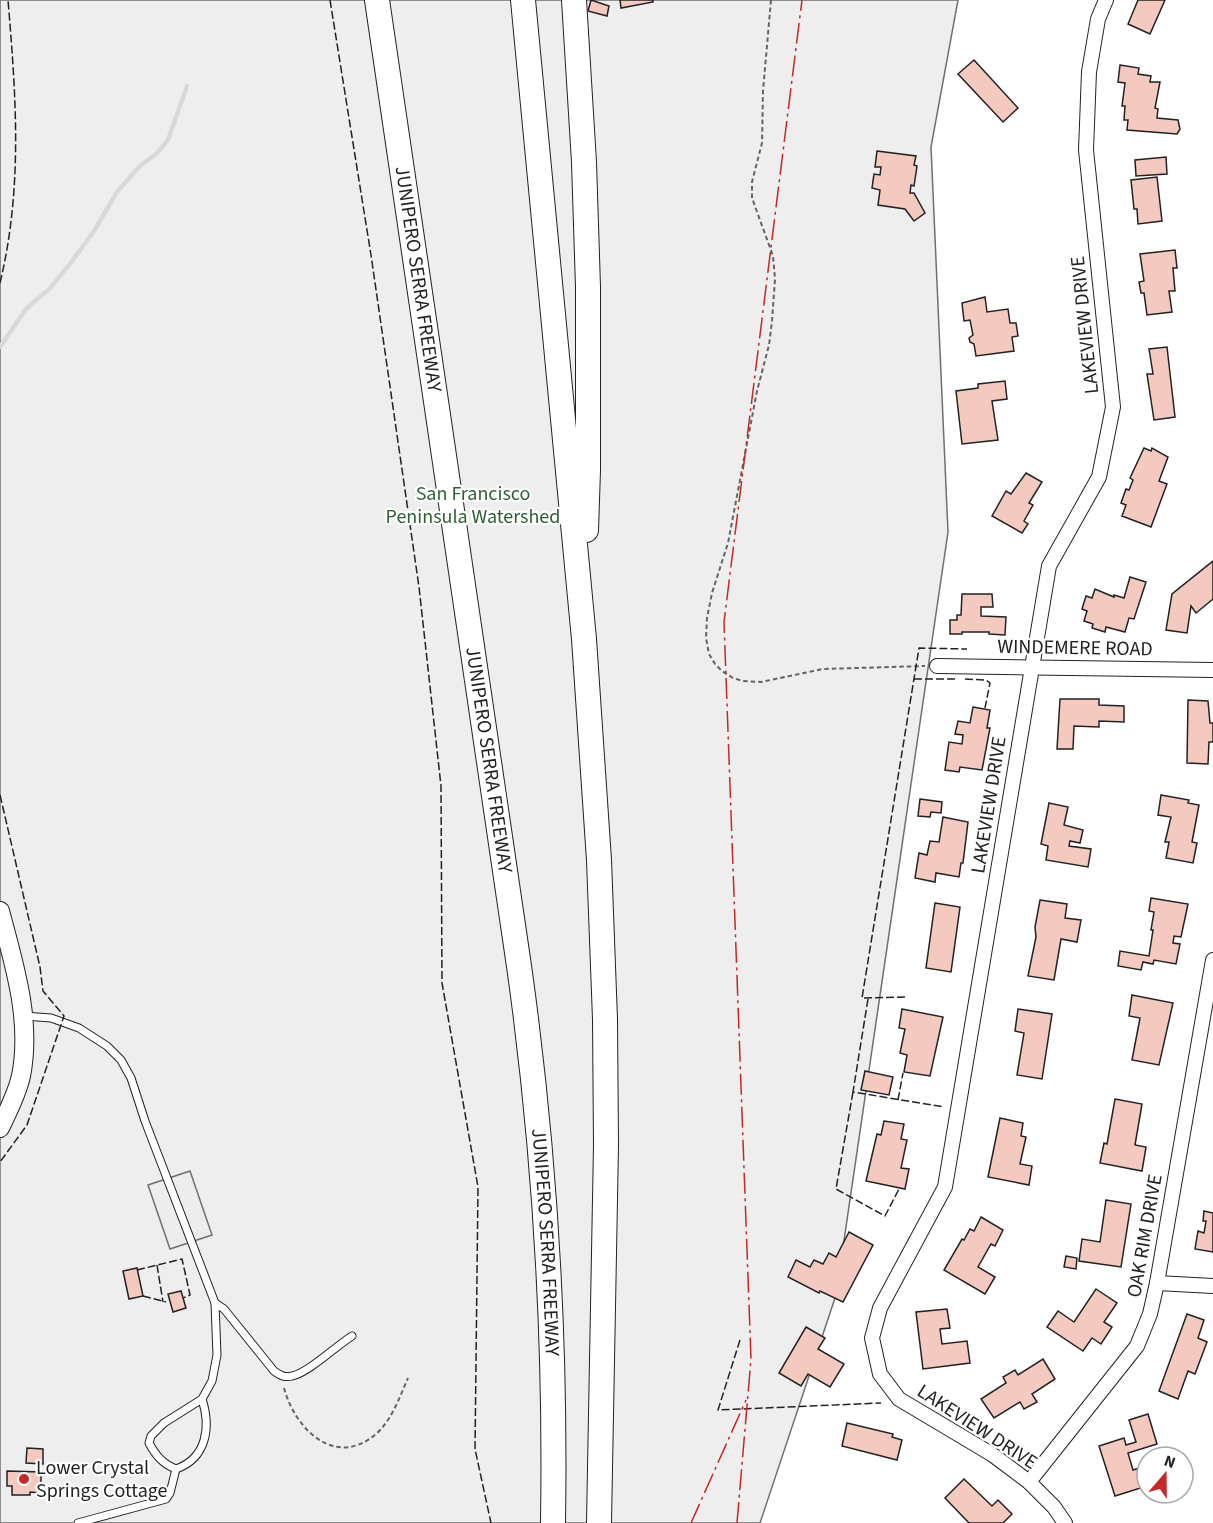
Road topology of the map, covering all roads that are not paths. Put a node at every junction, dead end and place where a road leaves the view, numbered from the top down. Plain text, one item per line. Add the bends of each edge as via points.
1 (377, 0) edge
2 (523, 0) edge
3 (574, 0) edge
4 (1106, 0) edge
5 (581, 608) junction
6 (937, 666) road end
7 (1032, 666) junction
8 (1213, 670) edge
9 (0, 911) edge
10 (1213, 960) edge
11 (24, 1016) junction
12 (0, 1128) edge
13 (1157, 1283) junction
14 (1213, 1286) edge
15 (215, 1303) junction
16 (352, 1336) dead end
17 (202, 1399) junction
18 (176, 1469) junction
19 (1029, 1482) junction
20 (78, 1523) edge
21 (553, 1523) edge
22 (599, 1523) edge
23 (1065, 1523) edge

1 - 21 highway, JUNIPERO SERRA FREEWAY via 535,1092 552,1324
2 - 5 highway
3 - 5 highway via 588,299 588,478
4 - 7 street, LAKEVIEW DRIVE via 1098,19 1089,72 1086,150 1113,407 1099,477 1048,567
5 - 22 highway via 598,828 605,1030 606,1197
6 - 7 street, WINDEMERE ROAD
7 - 8 street, WINDEMERE ROAD
7 - 19 street, LAKEVIEW DRIVE via 945,1187 880,1308 873,1338 880,1374 899,1399 993,1455
9 - 11 street
10 - 13 street, OAK RIM DRIVE
11 - 12 street via 21,1077
11 - 15 lane via 51,1018 79,1028 121,1060
13 - 14 street
13 - 19 street, OAK RIM DRIVE via 1137,1346
15 - 16 lane via 281,1376 304,1371
15 - 17 lane via 217,1354 212,1381
17 - 18 lane via 206,1439 198,1454
17 - 18 lane via 151,1436 149,1443 155,1454
18 - 20 lane via 166,1499
19 - 23 street, LAKEVIEW DRIVE

